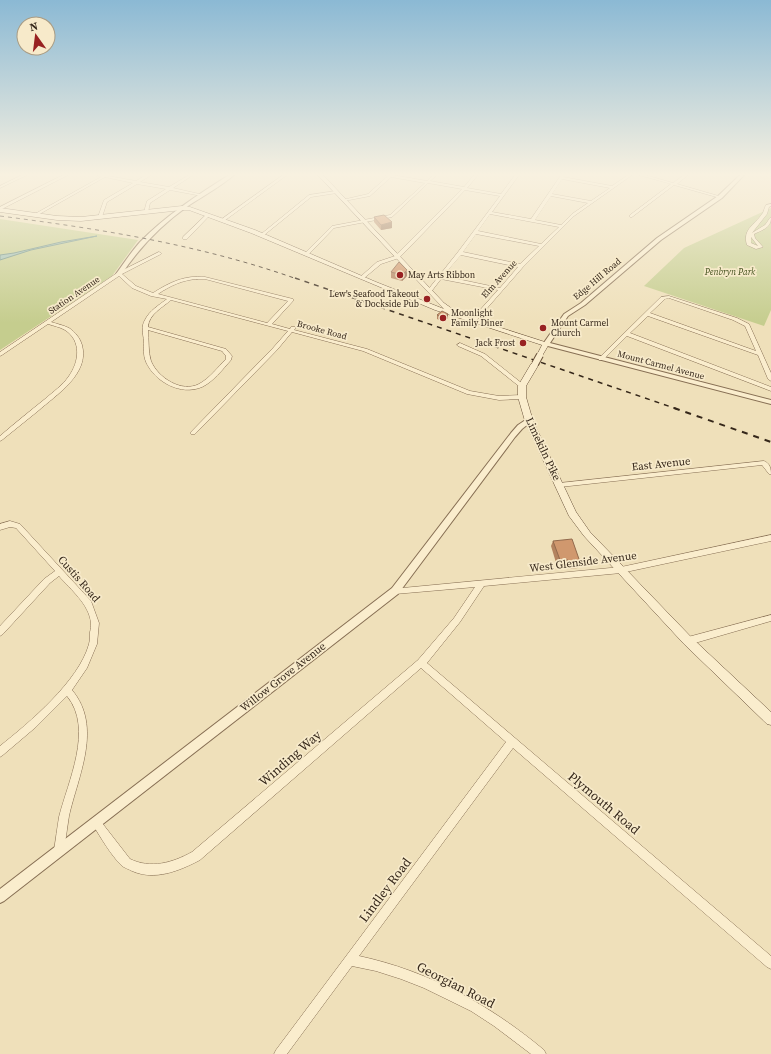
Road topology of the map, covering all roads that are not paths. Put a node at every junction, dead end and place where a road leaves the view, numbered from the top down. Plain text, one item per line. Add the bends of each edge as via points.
1 (160, 224) edge
2 (199, 224) edge
3 (233, 224) edge
4 (275, 224) edge
5 (348, 224) edge
6 (367, 224) edge
7 (429, 224) edge
8 (481, 224) edge
9 (553, 224) edge
10 (681, 224) edge
11 (754, 224) edge
12 (767, 224) edge
13 (562, 226) joint
14 (475, 232) junction
15 (262, 235) junction
16 (185, 238) dead end
17 (542, 245) junction
18 (460, 253) junction
19 (160, 254) dead end
20 (306, 254) junction
21 (397, 257) junction
22 (521, 266) junction
23 (120, 274) junction
24 (440, 277) junction
25 (361, 278) junction
26 (500, 289) junction
27 (429, 291) junction
28 (153, 294) junction
29 (170, 299) junction
30 (647, 314) junction
31 (459, 316) junction
32 (473, 320) junction
33 (47, 322) junction
34 (268, 324) junction
35 (146, 328) junction
36 (292, 329) junction
37 (627, 334) junction
38 (529, 338) junction
39 (546, 344) junction
40 (460, 345) dead end
41 (0, 354) edge
42 (540, 354) junction
43 (759, 354) junction
44 (601, 359) junction
45 (771, 379) edge
46 (522, 386) junction
47 (771, 389) edge
48 (522, 397) junction
49 (771, 402) edge
50 (529, 421) junction
51 (192, 433) dead end
52 (0, 439) edge
53 (771, 472) edge
54 (560, 486) junction
55 (3, 525) edge
56 (771, 538) edge
57 (622, 570) junction
58 (59, 572) junction
59 (481, 584) junction
60 (395, 591) junction
61 (771, 618) edge
62 (0, 632) edge
63 (688, 641) junction
64 (421, 663) junction
65 (67, 690) junction
66 (771, 720) edge
67 (512, 742) junction
68 (0, 752) edge
69 (96, 822) junction
70 (59, 851) junction
71 (0, 897) edge
72 (350, 960) junction
73 (771, 963) edge
74 (280, 1054) edge
75 (540, 1054) edge

1 - 23 street via 138,248
2 - 16 street
3 - 15 main road
4 - 15 street
5 - 20 street via 333,227
6 - 21 main road
7 - 21 street
8 - 14 street
9 - 13 street
10 - 39 street, Edge Hill Road via 566,315
11 - 12 street via 748,234 749,244 758,248 761,247 752,234
13 - 17 street, Elm Avenue
14 - 17 street
14 - 18 street
15 - 20 main road
17 - 22 street, Elm Avenue
18 - 22 street
18 - 24 street
19 - 23 street, Station Avenue
20 - 25 main road
21 - 25 street via 379,263
21 - 27 main road
22 - 26 street, Elm Avenue
23 - 28 street, Brooke Road via 134,287
23 - 33 street, Station Avenue
24 - 26 street
24 - 27 street
25 - 31 main road
26 - 32 street, Elm Avenue
27 - 31 main road
28 - 29 street, Brooke Road
28 - 34 street via 179,279 193,277 292,300
29 - 34 street, Brooke Road
29 - 35 street via 150,316
30 - 37 street
30 - 43 street
30 - 43 street via 666,296 735,319 749,328
31 - 32 main road
32 - 38 main road
33 - 41 street, Station Avenue
33 - 52 street via 66,329 76,339 81,356 78,366 66,384
34 - 36 street, Brooke Road
35 - 35 street via 224,350 228,353 229,359 204,383 194,388 173,384 163,379 147,357
36 - 48 street, Brooke Road via 365,350 469,393 499,398
36 - 51 street
37 - 44 street
37 - 47 street
38 - 39 main road
38 - 42 main road via 537,345
39 - 42 main road
39 - 44 street, Mount Carmel Avenue
40 - 46 street via 490,360
42 - 46 main road, bridge
43 - 45 street
44 - 49 street, Mount Carmel Avenue
46 - 48 main road, Limekiln Pike
48 - 50 main road, Limekiln Pike
50 - 54 main road, Limekiln Pike
50 - 60 street, Willow Grove Avenue via 513,435
53 - 54 street, East Avenue via 764,463
54 - 57 main road, Limekiln Pike via 579,524
55 - 58 street, Custis Road via 18,526
56 - 57 street, West Glenside Avenue
57 - 59 street, West Glenside Avenue
57 - 63 main road, Limekiln Pike
58 - 62 street via 47,581
58 - 65 street, Custis Road via 88,603 95,624 92,649 84,667
59 - 60 street, West Glenside Avenue
59 - 64 street, Winding Way via 457,620
60 - 69 street, Willow Grove Avenue
61 - 63 street
63 - 66 main road, Limekiln Pike
64 - 67 street, Plymouth Road
64 - 69 street, Winding Way via 186,862 168,869 150,871 126,864
65 - 68 street, Custis Road
65 - 70 street via 77,703 83,734 81,755 64,818
67 - 72 street, Lindley Road
67 - 73 street, Plymouth Road
69 - 70 street, Willow Grove Avenue
70 - 71 street, Willow Grove Avenue
72 - 74 street, Lindley Road
72 - 75 street, Georgian Road via 382,967 445,992 490,1016

